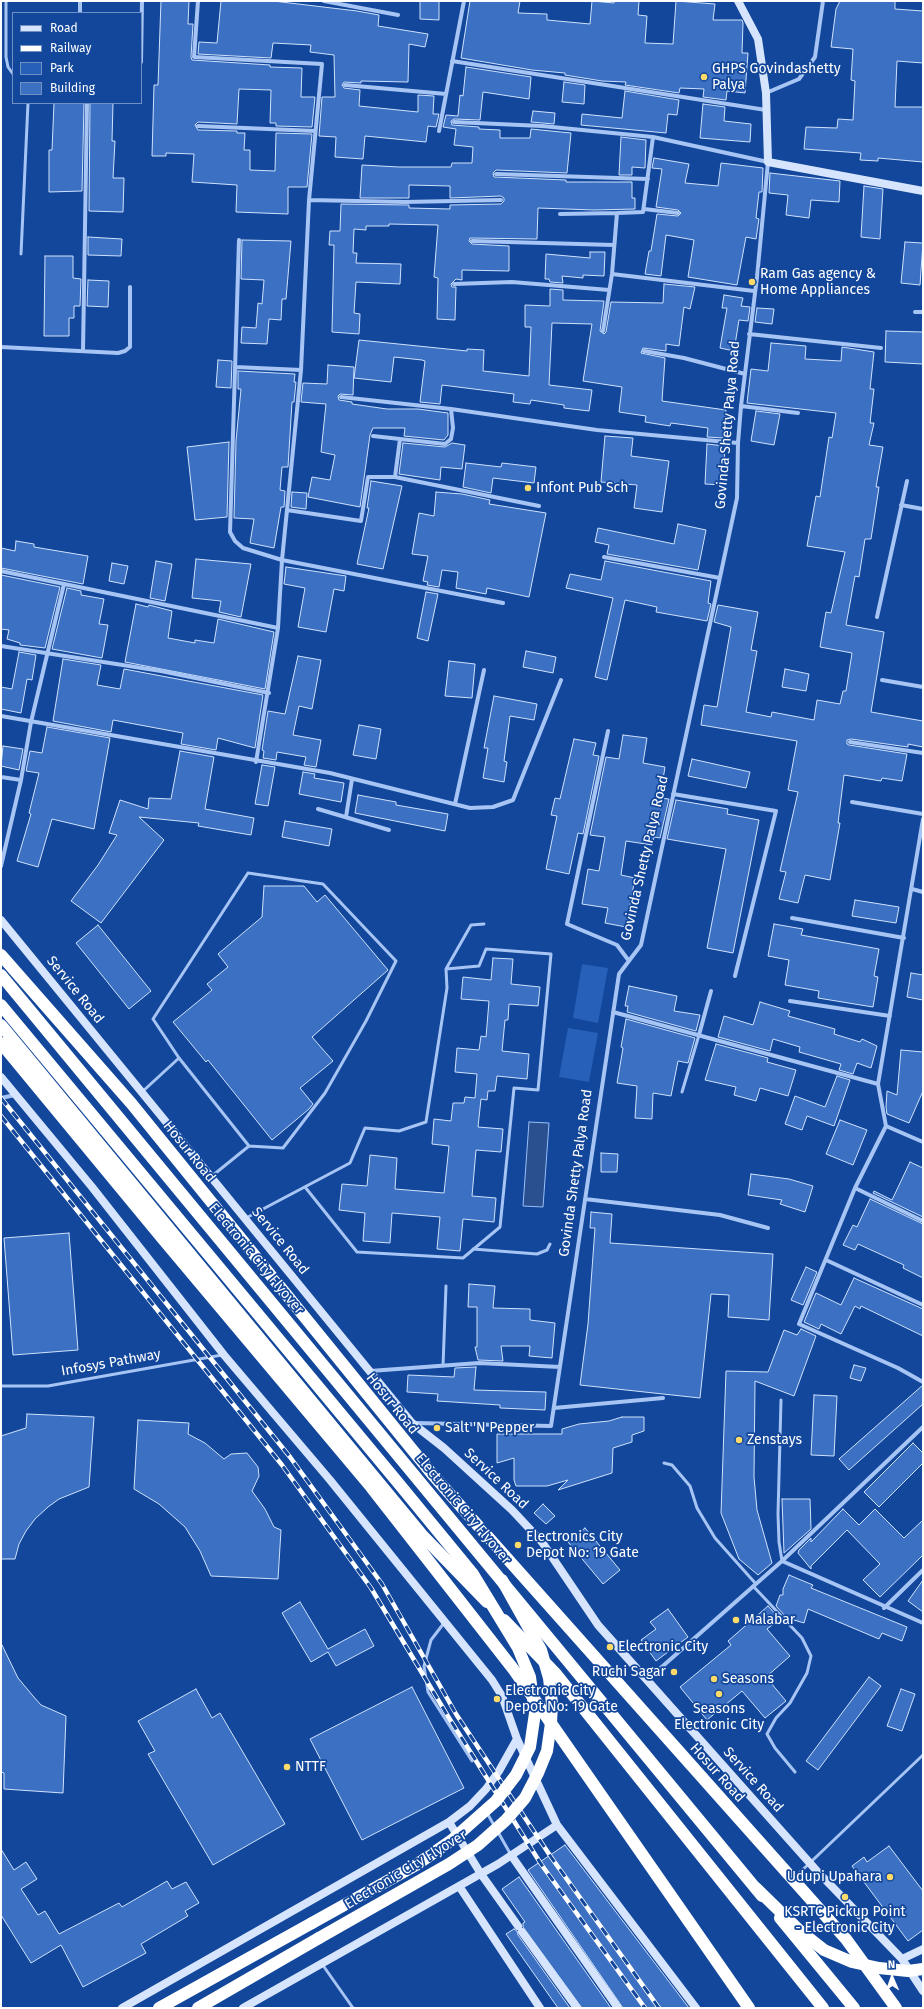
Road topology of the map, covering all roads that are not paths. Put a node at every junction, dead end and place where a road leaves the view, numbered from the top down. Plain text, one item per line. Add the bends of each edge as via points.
1 (6, 1) edge
2 (80, 1) edge
3 (142, 1) edge
4 (198, 1) edge
5 (324, 1) edge
6 (464, 1) edge
7 (738, 1) edge
8 (823, 1) edge
9 (80, 12) edge
10 (142, 12) edge
11 (398, 15) dead end
12 (452, 61) junction
13 (12, 73) edge
14 (345, 86) dead end
15 (766, 93) junction
16 (446, 94) junction
17 (28, 104) edge
18 (87, 104) edge
19 (766, 110) junction
20 (454, 122) dead end
21 (198, 126) dead end
22 (315, 131) junction
23 (439, 131) dead end
24 (653, 137) junction
25 (768, 162) junction
26 (496, 174) dead end
27 (648, 179) junction
28 (923, 191) edge
29 (309, 200) junction
30 (501, 200) dead end
31 (644, 209) junction
32 (617, 213) junction
33 (678, 213) dead end
34 (560, 214) dead end
35 (239, 240) dead end
36 (472, 241) dead end
37 (614, 245) junction
38 (21, 254) dead end
39 (612, 274) junction
40 (454, 284) dead end
41 (130, 287) dead end
42 (609, 290) junction
43 (754, 291) junction
44 (915, 312) dead end
45 (923, 312) edge
46 (603, 331) dead end
47 (749, 334) junction
48 (1, 347) edge
49 (881, 348) dead end
50 (83, 351) junction
51 (644, 352) dead end
52 (235, 366) junction
53 (301, 370) junction
54 (745, 374) junction
55 (341, 396) dead end
56 (741, 406) junction
57 (451, 409) junction
58 (798, 413) dead end
59 (374, 436) dead end
60 (400, 439) junction
61 (738, 443) junction
62 (395, 478) junction
63 (907, 481) dead end
64 (901, 505) junction
65 (539, 506) dead end
66 (923, 508) edge
67 (287, 510) junction
68 (604, 557) dead end
69 (282, 560) junction
70 (1, 571) edge
71 (720, 578) junction
72 (64, 584) junction
73 (503, 603) dead end
74 (877, 617) dead end
75 (278, 628) junction
76 (1, 646) edge
77 (46, 654) junction
78 (484, 670) dead end
79 (561, 680) dead end
80 (882, 680) dead end
81 (923, 687) edge
82 (269, 693) junction
83 (1, 716) edge
84 (31, 722) junction
85 (608, 731) dead end
86 (850, 742) dead end
87 (923, 753) edge
88 (256, 762) junction
89 (1, 776) edge
90 (352, 779) junction
91 (21, 780) junction
92 (673, 794) junction
93 (852, 802) dead end
94 (455, 804) junction
95 (318, 809) dead end
96 (923, 814) edge
97 (346, 817) junction
98 (923, 819) edge
99 (389, 830) dead end
100 (1, 866) edge
101 (912, 889) junction
102 (923, 892) edge
103 (792, 918) dead end
104 (1, 920) edge
105 (484, 924) dead end
106 (904, 938) junction
107 (1, 955) edge
108 (629, 961) junction
109 (446, 969) junction
110 (1, 975) edge
111 (735, 976) dead end
112 (711, 991) dead end
113 (790, 1000) dead end
114 (1, 1005) edge
115 (613, 1012) junction
116 (890, 1016) junction
117 (1, 1025) edge
118 (699, 1035) junction
119 (1, 1043) edge
120 (179, 1058) junction
121 (1, 1077) edge
122 (878, 1084) junction
123 (142, 1092) junction
124 (682, 1092) dead end
125 (15, 1095) junction
126 (1, 1098) edge
127 (886, 1126) junction
128 (923, 1142) edge
129 (249, 1146) junction
130 (211, 1177) junction
131 (305, 1187) junction
132 (855, 1188) junction
133 (585, 1199) junction
134 (245, 1219) junction
135 (923, 1221) edge
136 (768, 1228) dead end
137 (550, 1244) dead end
138 (473, 1249) junction
139 (826, 1260) junction
140 (446, 1286) dead end
141 (923, 1305) edge
142 (224, 1355) junction
143 (442, 1366) junction
144 (560, 1367) junction
145 (370, 1371) junction
146 (923, 1382) edge
147 (1, 1386) edge
148 (663, 1398) dead end
149 (780, 1400) dead end
150 (554, 1408) junction
151 (412, 1423) junction
152 (923, 1427) edge
153 (664, 1463) dead end
154 (782, 1561) junction
155 (923, 1570) edge
156 (502, 1580) junction
157 (754, 1585) junction
158 (884, 1608) junction
159 (445, 1621) junction
160 (923, 1623) edge
161 (647, 1680) junction
162 (517, 1739) junction
163 (923, 1755) edge
164 (472, 1761) dead end
165 (795, 1772) dead end
166 (478, 1798) junction
167 (449, 1822) junction
168 (557, 1825) junction
169 (511, 1855) junction
170 (810, 1863) junction
171 (480, 1874) junction
172 (792, 1880) junction
173 (459, 1886) junction
174 (756, 1888) junction
175 (923, 1949) edge
176 (902, 1959) junction
177 (322, 1963) junction
178 (923, 1969) edge
179 (923, 1991) edge
180 (122, 2008) edge
181 (159, 2008) edge
182 (198, 2008) edge
183 (243, 2008) edge
184 (353, 2008) edge
185 (540, 2008) edge
186 (576, 2008) edge
187 (618, 2008) edge
188 (696, 2008) edge
189 (749, 2008) edge
190 (823, 2008) edge
191 (854, 2008) edge
192 (896, 2008) edge

1 - 13 lane via 6,57
2 - 9 street
3 - 10 street
4 - 22 street via 194,57 322,64
5 - 11 street
6 - 12 street
7 - 15 street, Govinda Shetty Palya Road via 758,39
8 - 15 street via 815,57 799,79
12 - 16 street
12 - 19 street
14 - 16 street
15 - 19 street, Govinda Shetty Palya Road
16 - 23 street
17 - 38 lane
18 - 50 street
19 - 25 street, Govinda Shetty Palya Road
20 - 24 street via 542,126
21 - 22 street
22 - 29 street
24 - 25 street
24 - 27 street
25 - 28 street
25 - 43 street, Govinda Shetty Palya Road
26 - 27 street
27 - 31 street
29 - 30 street
29 - 53 street
31 - 32 street via 643,212
31 - 33 street
32 - 34 street
32 - 37 street
35 - 52 street
36 - 37 street
37 - 39 street
39 - 42 street
39 - 43 street
40 - 42 street via 512,282
41 - 50 street via 130,347 125,352 118,353
42 - 46 street
43 - 47 street, Govinda Shetty Palya Road
44 - 45 street
47 - 49 street
47 - 54 street, Govinda Shetty Palya Road
48 - 50 street
51 - 54 street via 684,358
52 - 53 street
52 - 69 street via 230,532 243,548
53 - 67 street
54 - 56 street, Govinda Shetty Palya Road
55 - 57 street
56 - 58 street
56 - 61 street, Govinda Shetty Palya Road
57 - 60 street via 453,428 451,439 445,444
57 - 61 street via 597,430
59 - 60 street
60 - 62 street
61 - 71 street, Govinda Shetty Palya Road via 737,498
62 - 65 street
62 - 67 street via 368,477 361,520
63 - 64 street
64 - 66 street
64 - 74 street
67 - 69 street
68 - 71 street
69 - 73 street
69 - 75 street
70 - 72 street
71 - 92 street, Govinda Shetty Palya Road
72 - 75 street
72 - 77 street
75 - 82 street
76 - 77 street
77 - 82 street via 160,671
77 - 84 street
78 - 94 street
79 - 94 street via 513,800 493,807 470,808
80 - 81 street
82 - 88 street
83 - 84 street
84 - 88 street
84 - 91 street
85 - 108 street via 567,924 617,945
86 - 87 street
88 - 90 street via 330,773
89 - 91 street
90 - 94 street
90 - 97 street
91 - 100 street
92 - 108 street, Govinda Shetty Palya Road via 641,945
92 - 111 street via 776,810
93 - 96 street
95 - 97 street
97 - 99 street
98 - 101 street
101 - 102 street
101 - 106 street
103 - 106 street
104 - 123 street, Service Road
105 - 109 lane via 471,925
106 - 116 street
107 - 172 highway, Hosur Road via 131,1103 432,1474
108 - 115 street, Govinda Shetty Palya Road via 619,974
109 - 131 lane via 447,988 426,1122 399,1131 365,1128 350,1163
109 - 138 lane via 479,966 486,949 551,954 538,1090 514,1088 500,1227
110 - 156 highway, Electronic City Flyover
112 - 118 street
113 - 116 street
114 - 181 highway, Electronic City Flyover, bridge via 473,1574 518,1648 530,1676 535,1713 530,1747 516,1775 496,1801 452,1840 416,1865
115 - 118 street
115 - 133 street, Govinda Shetty Palya Road
116 - 122 street
117 - 190 highway via 423,1536 556,1674
118 - 122 street
118 - 124 lane
119 - 189 highway via 371,1487 514,1670
120 - 123 lane
120 - 129 lane
120 - 129 lane via 153,1020 248,873 323,884 396,960 366,1022 325,1093 283,1148
121 - 125 street
122 - 127 street
123 - 130 street, Service Road
125 - 126 street
125 - 142 street via 92,1187
127 - 128 street
127 - 132 street
129 - 130 lane
130 - 134 street, Service Road
131 - 134 lane
131 - 138 lane via 357,1252 462,1258
132 - 135 street
132 - 139 street
133 - 136 street via 720,1215
133 - 144 street, Govinda Shetty Palya Road
134 - 145 street, Service Road
137 - 138 lane via 547,1250 537,1254
139 - 141 street
139 - 146 street via 799,1324 898,1368
140 - 143 lane
142 - 147 lane, Infosys Pathway via 48,1386
142 - 159 street
143 - 144 street via 479,1363
143 - 145 street
144 - 150 street, Govinda Shetty Palya Road
145 - 151 street, Service Road
148 - 150 street
149 - 154 lane via 778,1514
150 - 151 street, Govinda Shetty Palya Road via 551,1426
151 - 161 street, Service Road via 444,1448 512,1510 542,1542 598,1625
152 - 154 street
153 - 157 lane via 672,1465 690,1486 698,1508 715,1538
154 - 157 street
154 - 158 street
155 - 158 street
156 - 174 highway, bridge
156 - 182 highway, Electronic City Flyover, bridge via 541,1650 549,1678 552,1704 547,1751 525,1798 506,1820 478,1845 449,1864
157 - 161 street
157 - 165 lane via 802,1638 811,1656 807,1673 790,1703 776,1718 767,1734
158 - 160 street
159 - 162 street via 502,1696
159 - 164 lane via 431,1640 424,1666 428,1692
161 - 170 street, Service Road
162 - 166 street via 499,1772
162 - 168 street
163 - 170 lane
166 - 167 street
166 - 169 lane
167 - 171 street
167 - 180 street
168 - 169 street
168 - 188 street
169 - 171 street
169 - 187 street
170 - 172 lane
170 - 176 street, Service Road
171 - 173 street
171 - 186 street
172 - 192 highway, Hosur Road via 846,1939
173 - 177 street
173 - 185 street
174 - 178 highway, bridge via 800,1931 824,1950 852,1962 879,1968 908,1971
174 - 191 highway, bridge
175 - 176 street
176 - 179 street, Service Road
177 - 183 street
177 - 184 lane

